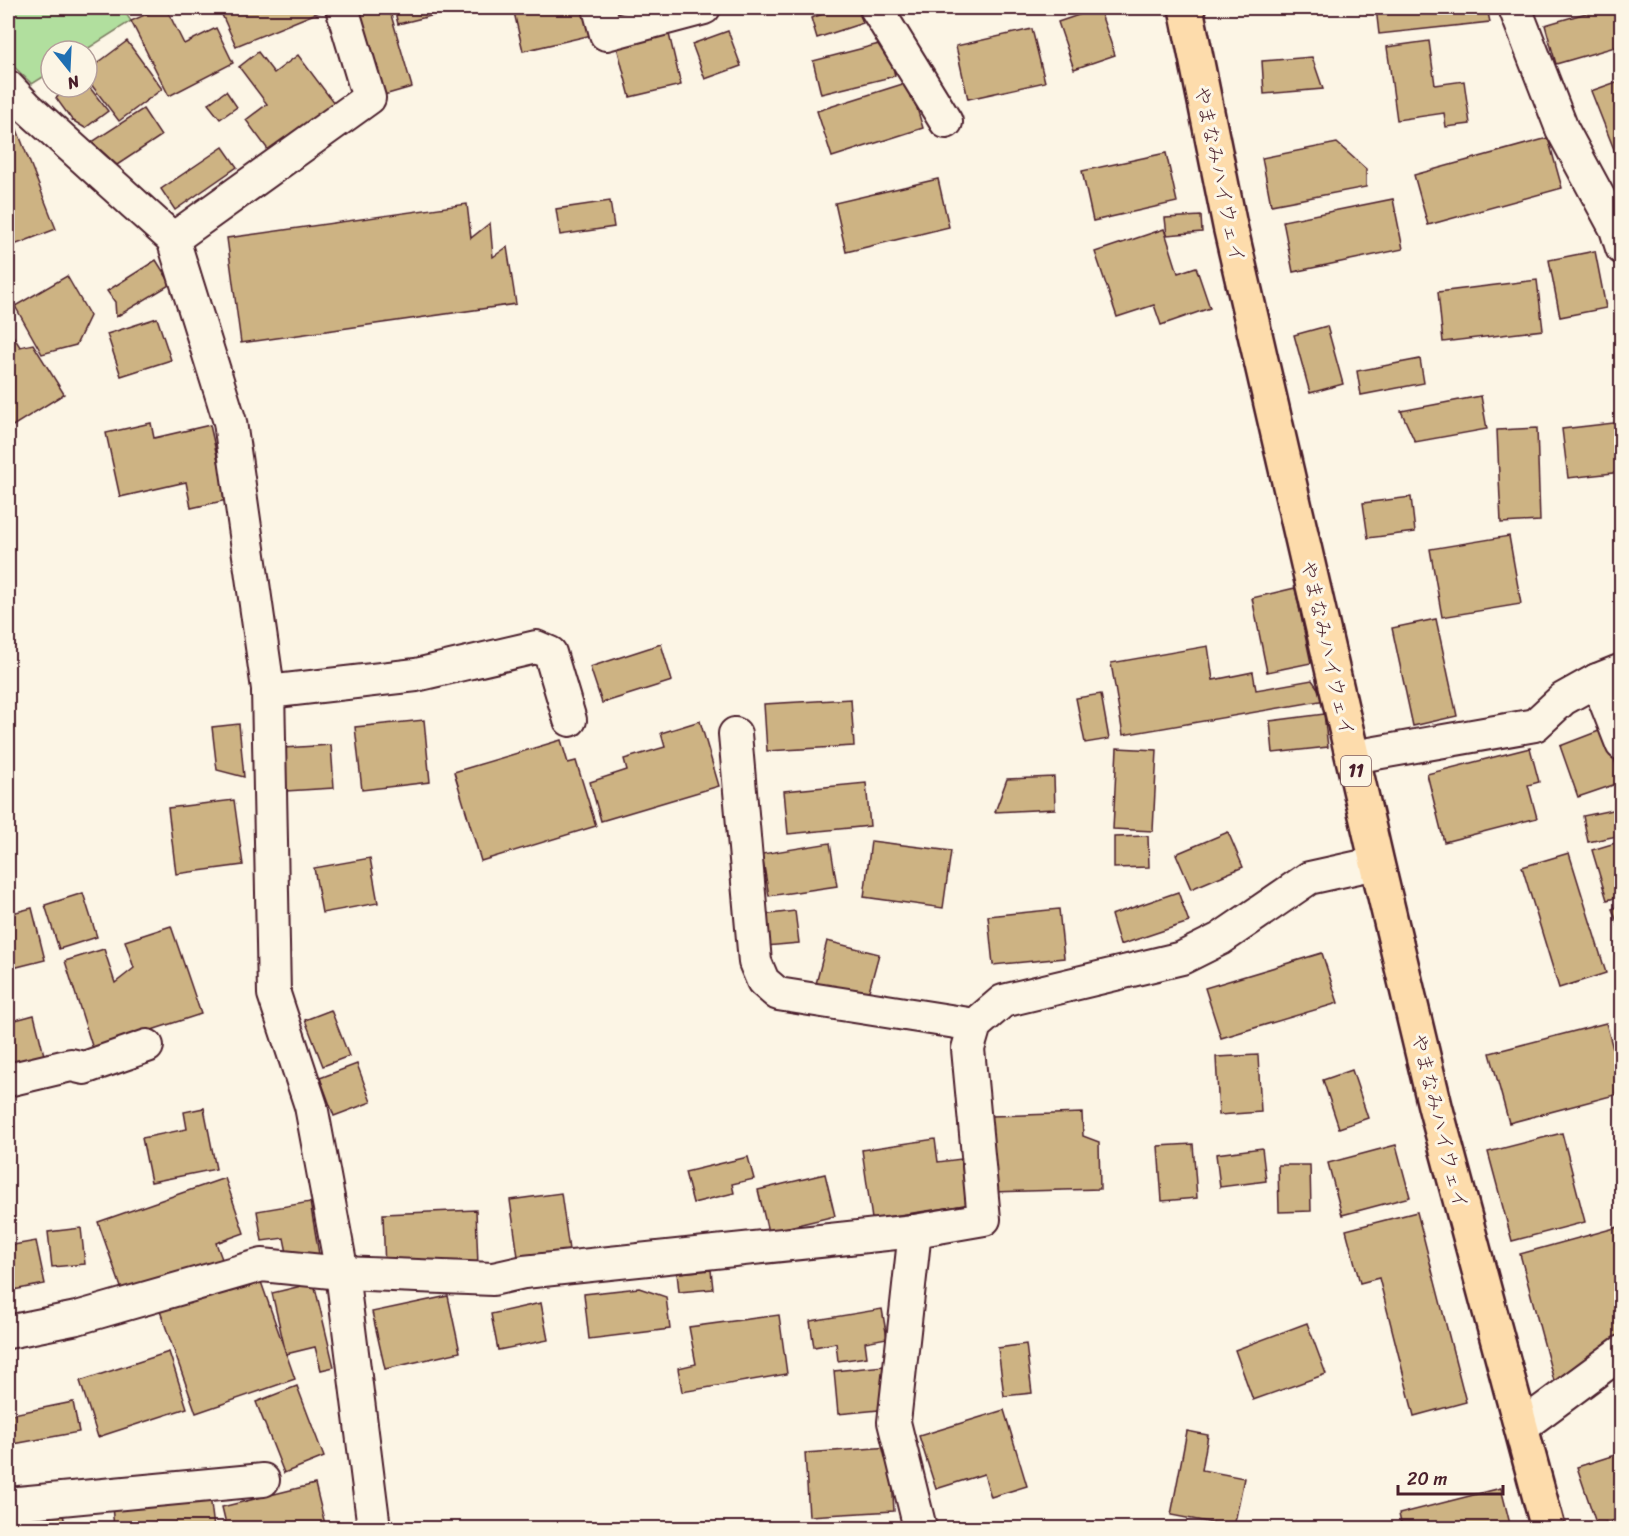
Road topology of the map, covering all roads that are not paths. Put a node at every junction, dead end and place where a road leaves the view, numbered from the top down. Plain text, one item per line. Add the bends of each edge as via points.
1 (342, 8) edge
2 (599, 8) edge
3 (704, 8) edge
4 (876, 8) edge
5 (1186, 8) edge
6 (1515, 8) edge
7 (8, 87) edge
8 (946, 122) dead end
9 (173, 239) junction
10 (1622, 248) edge
11 (1609, 675) edge
12 (268, 692) junction
13 (570, 720) dead end
14 (735, 734) dead end
15 (1622, 744) edge
16 (1353, 757) junction
17 (1377, 863) junction
18 (975, 1024) junction
19 (147, 1046) dead end
20 (8, 1080) edge
21 (915, 1231) junction
22 (342, 1273) junction
23 (8, 1332) edge
24 (1622, 1352) edge
25 (1521, 1427) junction
26 (263, 1480) dead end
27 (8, 1504) edge
28 (374, 1528) edge
29 (920, 1528) edge
30 (1548, 1528) edge

1 - 9 street via 369,98
2 - 3 street via 606,34
4 - 8 street
5 - 16 main road, やまなみハイウェイ / 11 via 1230,226
6 - 10 street via 1562,129 1616,229
7 - 9 street
9 - 12 street via 230,422
11 - 15 street
11 - 16 street via 1563,699 1535,725
12 - 13 street via 416,675 536,647 550,653
12 - 22 street via 274,994 311,1106
14 - 18 street via 755,962 762,981 778,994
16 - 17 main road, やまなみハイウェイ / 11
17 - 18 street via 1310,878 1220,939 1182,958 1003,1001
17 - 25 main road, やまなみハイウェイ / 11 via 1435,1106
18 - 21 street via 968,1049 984,1219
19 - 20 street via 84,1068 71,1065
21 - 22 street via 524,1272 493,1279
21 - 29 street via 894,1422
22 - 23 street via 262,1265 77,1318
22 - 28 street
24 - 25 street
25 - 30 main road, やまなみハイウェイ / 11
26 - 27 street

